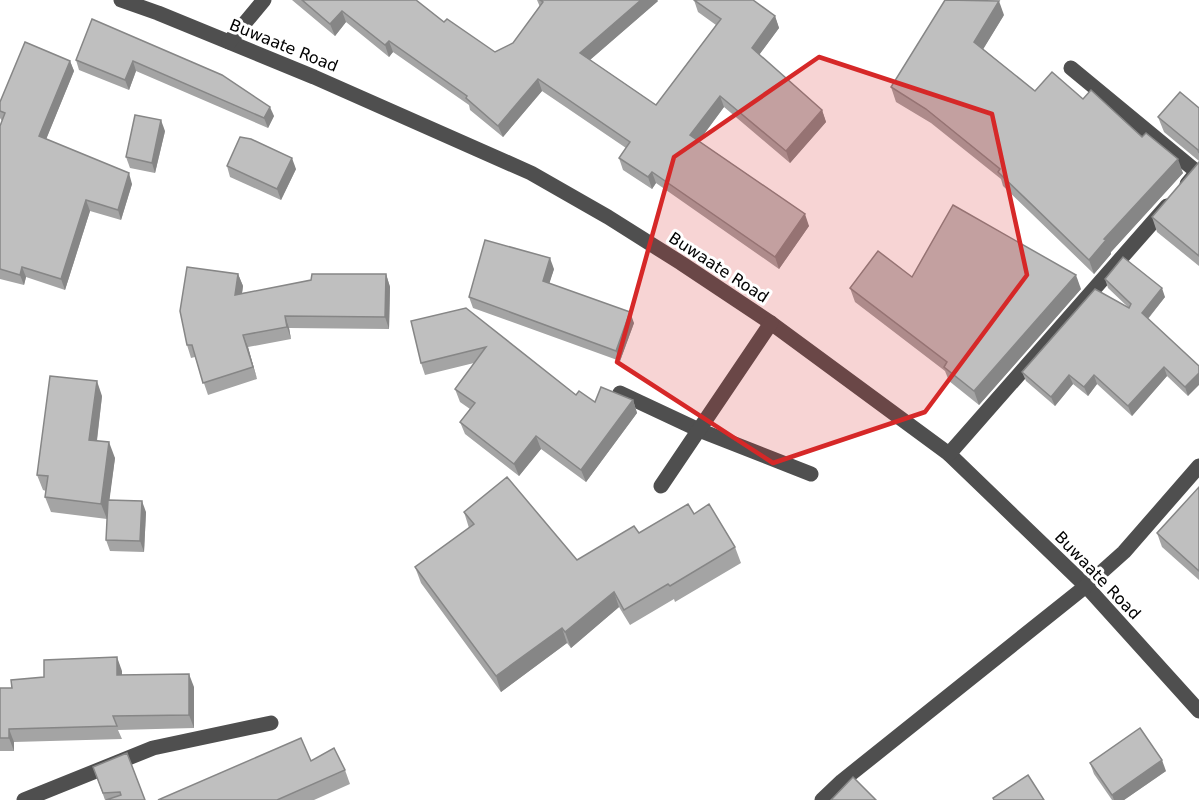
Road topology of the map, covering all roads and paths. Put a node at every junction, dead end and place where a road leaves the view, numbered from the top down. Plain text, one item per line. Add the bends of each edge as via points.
1 (121, 0) edge
2 (264, 0) edge
3 (229, 42) junction
4 (1071, 68) dead end
5 (771, 323) junction
6 (620, 393) edge
7 (699, 430) junction
8 (949, 454) junction
9 (1199, 466) edge
10 (812, 474) dead end
11 (661, 486) dead end
12 (1086, 586) junction
13 (1199, 711) edge
14 (271, 723) dead end
15 (24, 800) edge
16 (822, 800) edge

1 - 3 street, Buwaate Road
2 - 3 street
3 - 5 street, Buwaate Road via 531,173 627,228
4 - 8 street via 1197,172
5 - 7 street
5 - 8 street, Buwaate Road
6 - 7 street
7 - 10 street
7 - 11 street
8 - 12 street, Buwaate Road
9 - 12 street via 1124,552
12 - 13 street, Buwaate Road
12 - 16 street
14 - 15 street via 153,748

